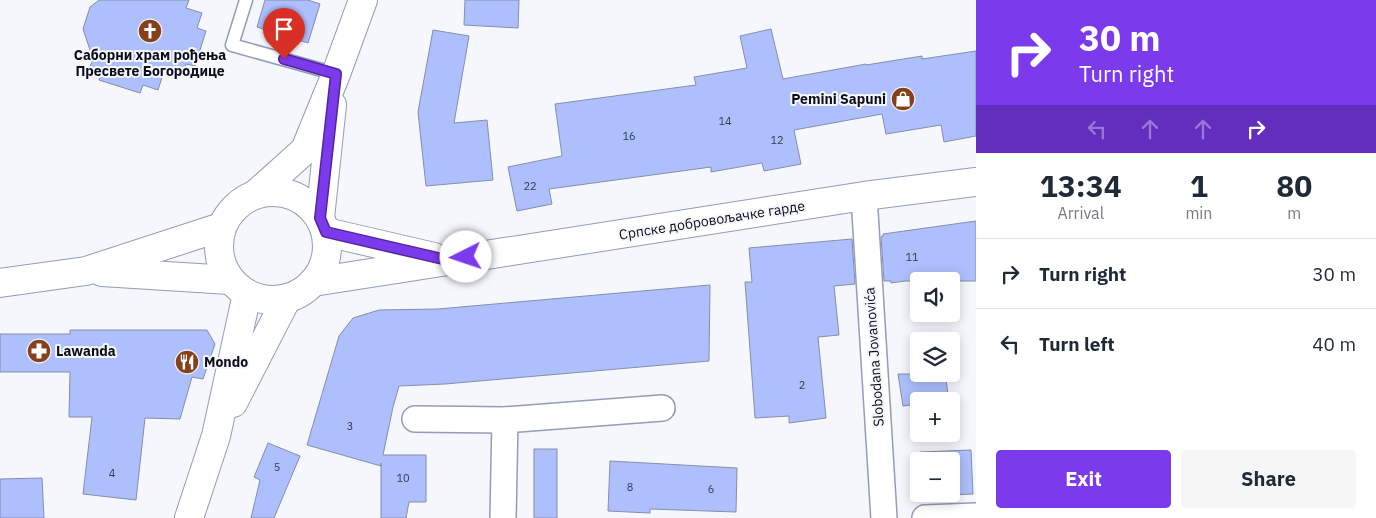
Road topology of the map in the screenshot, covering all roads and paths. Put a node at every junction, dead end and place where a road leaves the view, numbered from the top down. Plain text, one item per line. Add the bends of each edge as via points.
1 (246, 0) edge
2 (363, 0) edge
3 (336, 74) junction
4 (976, 182) edge
5 (257, 193) junction
6 (864, 196) junction
7 (323, 225) junction
8 (221, 227) junction
9 (447, 260) junction
10 (86, 271) junction
11 (314, 282) junction
12 (0, 283) edge
13 (238, 287) junction
14 (287, 298) junction
15 (662, 408) dead end
16 (415, 419) dead end
17 (504, 420) junction
18 (216, 436) junction
19 (976, 516) edge
20 (189, 518) edge
21 (503, 518) edge
22 (884, 518) edge
23 (925, 518) edge

1 - 3 lane via 232,45
2 - 3 main road
3 - 5 main road via 305,150
3 - 7 main road
4 - 6 main road, Српске добровољачке гарде
5 - 7 main road via 281,192 303,200
5 - 8 main road via 238,203
6 - 9 main road, Српске добровољачке гарде
6 - 22 street, Slobodana Jovanovića
7 - 9 main road
7 - 11 main road via 326,258
8 - 10 main road
8 - 13 main road via 218,254 222,268
9 - 11 main road, Српске добровољачке гарде
10 - 12 main road
10 - 13 main road
11 - 14 main road
13 - 14 main road via 267,300
13 - 18 main road
14 - 18 main road
15 - 17 street
16 - 17 street
17 - 21 street
18 - 20 main road
19 - 23 street

